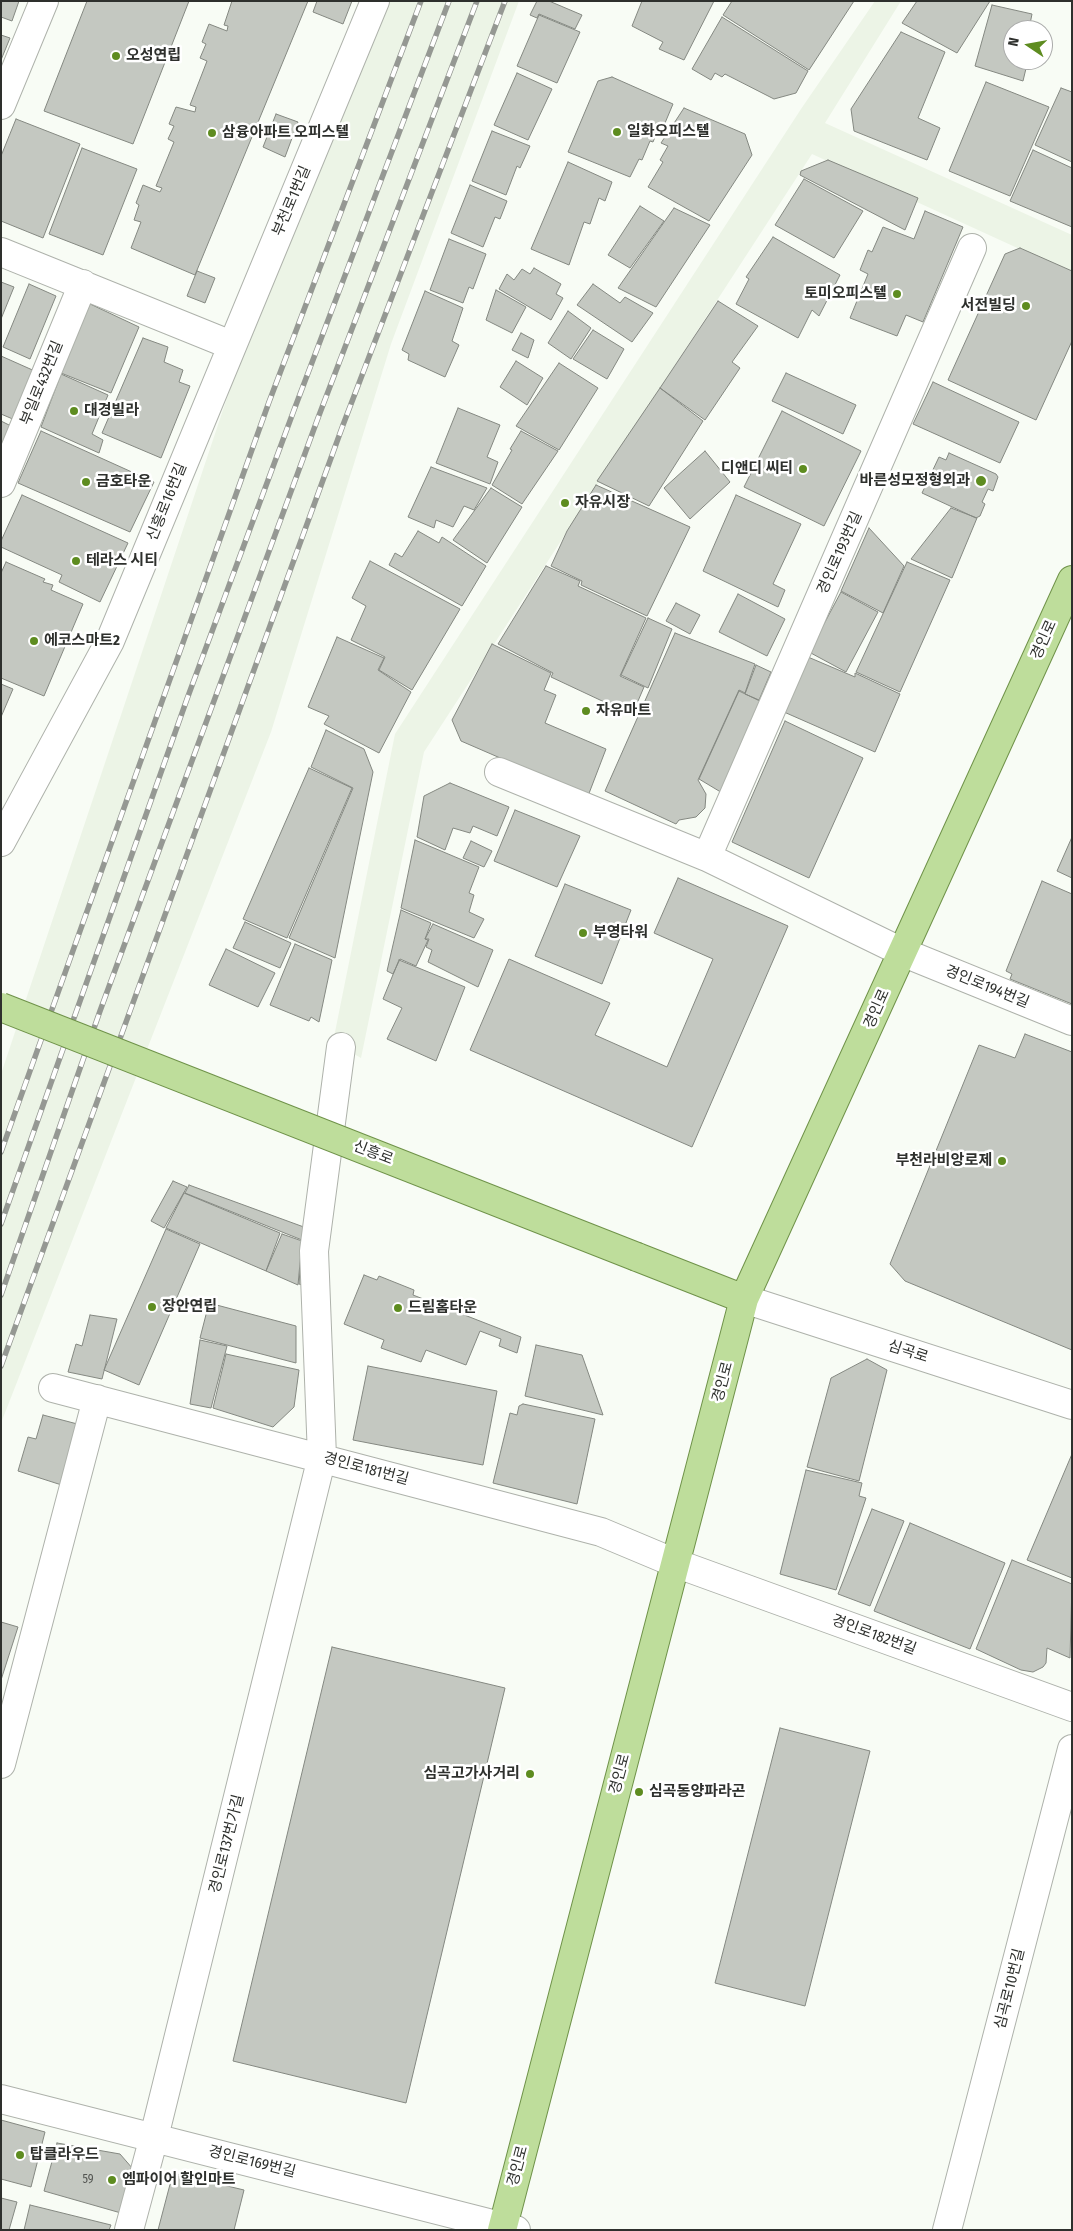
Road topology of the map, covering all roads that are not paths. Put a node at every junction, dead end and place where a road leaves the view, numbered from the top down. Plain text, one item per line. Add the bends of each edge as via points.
1 (44, 1) edge
2 (375, 1) edge
3 (1, 105) edge
4 (972, 248) dead end
5 (1, 252) edge
6 (83, 284) junction
7 (231, 345) junction
8 (1, 482) edge
9 (1072, 580) edge
10 (499, 772) dead end
11 (1, 842) edge
12 (707, 857) junction
13 (902, 952) junction
14 (1, 1007) edge
15 (1072, 1021) edge
16 (341, 1047) dead end
17 (744, 1300) junction
18 (53, 1388) dead end
19 (97, 1400) junction
20 (1072, 1405) edge
21 (322, 1457) junction
22 (675, 1563) junction
23 (1072, 1707) edge
24 (1072, 1749) edge
25 (1, 1764) edge
26 (1, 2099) edge
27 (154, 2137) junction
28 (507, 2229) edge
29 (129, 2230) edge
30 (948, 2230) edge

1 - 3 street
2 - 7 street, 부천로1번길
4 - 12 street, 경인로193번길
5 - 6 street
6 - 7 street
6 - 8 street, 부일로432번길
7 - 11 street, 신흥로16번길 via 110,642
9 - 13 main road, 경인로
10 - 12 street
12 - 13 street
13 - 15 street, 경인로194번길
13 - 17 main road, 경인로
14 - 17 main road, 신흥로, bridge
16 - 21 street, 경인로137번가길 via 314,1251
17 - 20 street, 심곡로
17 - 22 main road, 경인로
18 - 19 street, 경인로181번길
19 - 21 street, 경인로181번길
19 - 25 street
21 - 22 street, 경인로181번길 via 601,1532
21 - 27 street, 경인로137번가길
22 - 23 street, 경인로182번길
22 - 28 main road, 경인로
24 - 30 street, 심곡로10번길
26 - 27 street, 경인로169번길
27 - 28 street, 경인로169번길
27 - 29 street, 경인로137번가길

